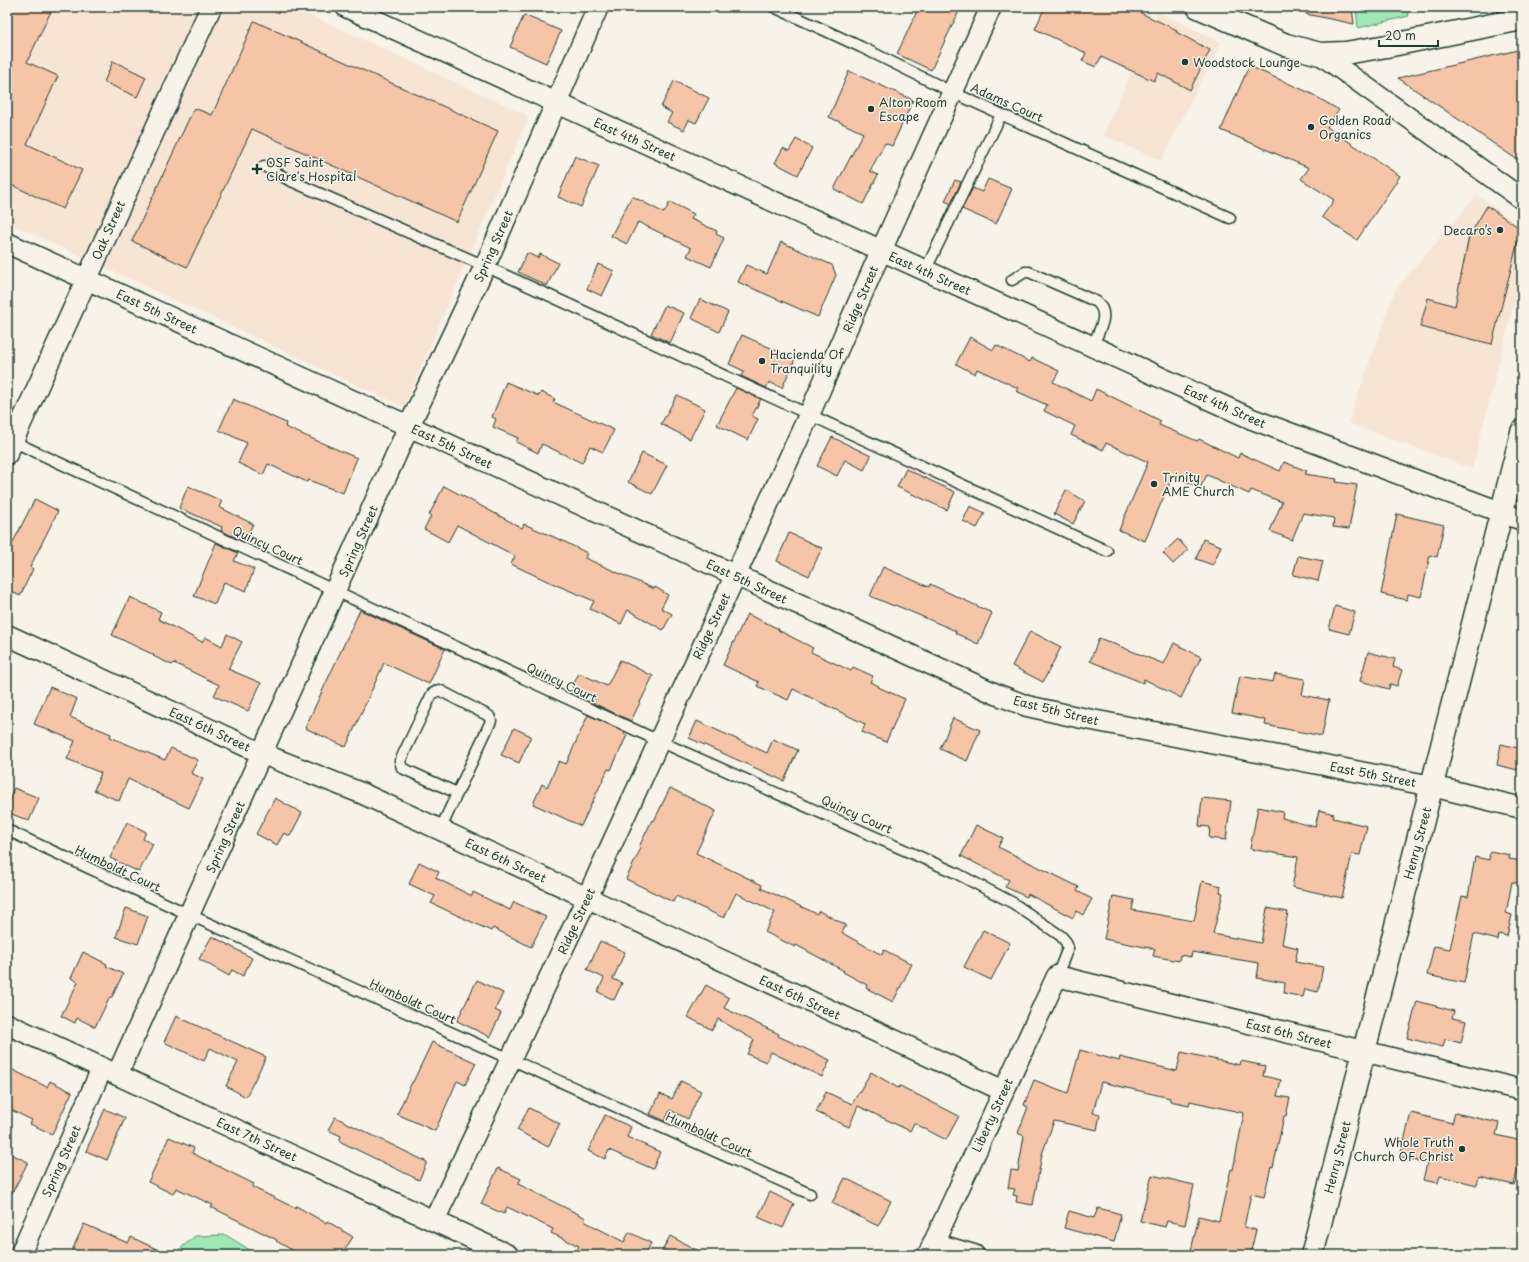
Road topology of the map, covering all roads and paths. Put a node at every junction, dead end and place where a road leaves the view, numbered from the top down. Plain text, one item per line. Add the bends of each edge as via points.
1 (211, 7) edge
2 (346, 7) edge
3 (598, 7) edge
4 (774, 7) edge
5 (991, 7) edge
6 (1198, 7) edge
7 (1522, 19) edge
8 (1320, 54) junction
9 (952, 92) junction
10 (556, 103) junction
11 (1001, 115) junction
12 (264, 166) dead end
13 (1522, 199) edge
14 (1230, 218) dead end
15 (7, 243) edge
16 (880, 251) junction
17 (485, 266) junction
18 (925, 271) junction
19 (87, 279) junction
20 (1012, 280) dead end
21 (1092, 347) junction
22 (809, 416) junction
23 (409, 426) junction
24 (1522, 432) edge
25 (9, 445) edge
26 (1512, 516) edge
27 (1107, 551) dead end
28 (734, 575) junction
29 (335, 591) junction
30 (7, 635) edge
31 (659, 741) junction
32 (263, 754) junction
33 (1432, 786) junction
34 (457, 793) junction
35 (1522, 808) edge
36 (7, 830) edge
37 (440, 830) junction
38 (587, 898) junction
39 (190, 915) junction
40 (1057, 976) junction
41 (7, 1024) edge
42 (1364, 1050) junction
43 (511, 1059) junction
44 (110, 1071) junction
45 (1522, 1090) edge
46 (1004, 1091) junction
47 (810, 1194) dead end
48 (434, 1221) junction
49 (931, 1249) edge
50 (20, 1255) edge
51 (508, 1255) edge
52 (974, 1255) edge
53 (1312, 1255) edge

1 - 19 street, Oak Street
2 - 10 street, East 4th Street
3 - 10 street, Spring Street
4 - 9 lane, Adams Court
5 - 9 street, Ridge Street
6 - 8 street via 1286,45
7 - 8 street via 1387,46
8 - 13 street
9 - 11 lane, Adams Court
9 - 16 street, Ridge Street
10 - 16 street, East 4th Street
10 - 17 street, Spring Street
11 - 14 lane, Adams Court
11 - 18 lane
12 - 17 lane via 289,180
15 - 19 street, East 5th Street
16 - 18 street, East 4th Street
16 - 22 street, Ridge Street
17 - 22 lane
17 - 23 street, Spring Street
18 - 21 street, East 4th Street
19 - 23 street, East 5th Street
19 - 25 street, Oak Street
20 - 21 lane via 1029,272 1097,302 1102,307 1104,318
21 - 26 street, East 4th Street via 1252,419
22 - 27 lane
22 - 28 street, Ridge Street
23 - 28 street, East 5th Street
23 - 29 street, Spring Street
24 - 26 street, Henry Street
25 - 29 lane, Quincy Court
26 - 33 street, Henry Street
28 - 31 street, Ridge Street
28 - 33 street, East 5th Street via 1027,706
29 - 31 lane, Quincy Court
29 - 32 street, Spring Street
30 - 32 street, East 6th Street
31 - 38 street, Ridge Street
31 - 40 lane, Quincy Court via 940,866 1013,903 1066,942 1068,948
32 - 37 street, East 6th Street via 361,793
32 - 39 street, Spring Street
33 - 35 street, East 5th Street
33 - 42 street, Henry Street
34 - 34 lane via 491,721 489,716 439,690 432,694 400,762 402,768
34 - 37 lane
36 - 39 lane, Humboldt Court
37 - 38 street, East 6th Street
38 - 43 street, Ridge Street
38 - 46 street, East 6th Street
39 - 43 lane, Humboldt Court
39 - 44 street, Spring Street
40 - 42 street, East 6th Street
40 - 46 street, Liberty Street
41 - 44 street, East 7th Street
42 - 45 street, East 6th Street
42 - 53 street, Henry Street
43 - 47 lane, Humboldt Court
43 - 48 street, Ridge Street
44 - 48 street, East 7th Street
44 - 50 street, Spring Street
46 - 49 street, Liberty Street
48 - 51 street, East 7th Street
49 - 52 street

